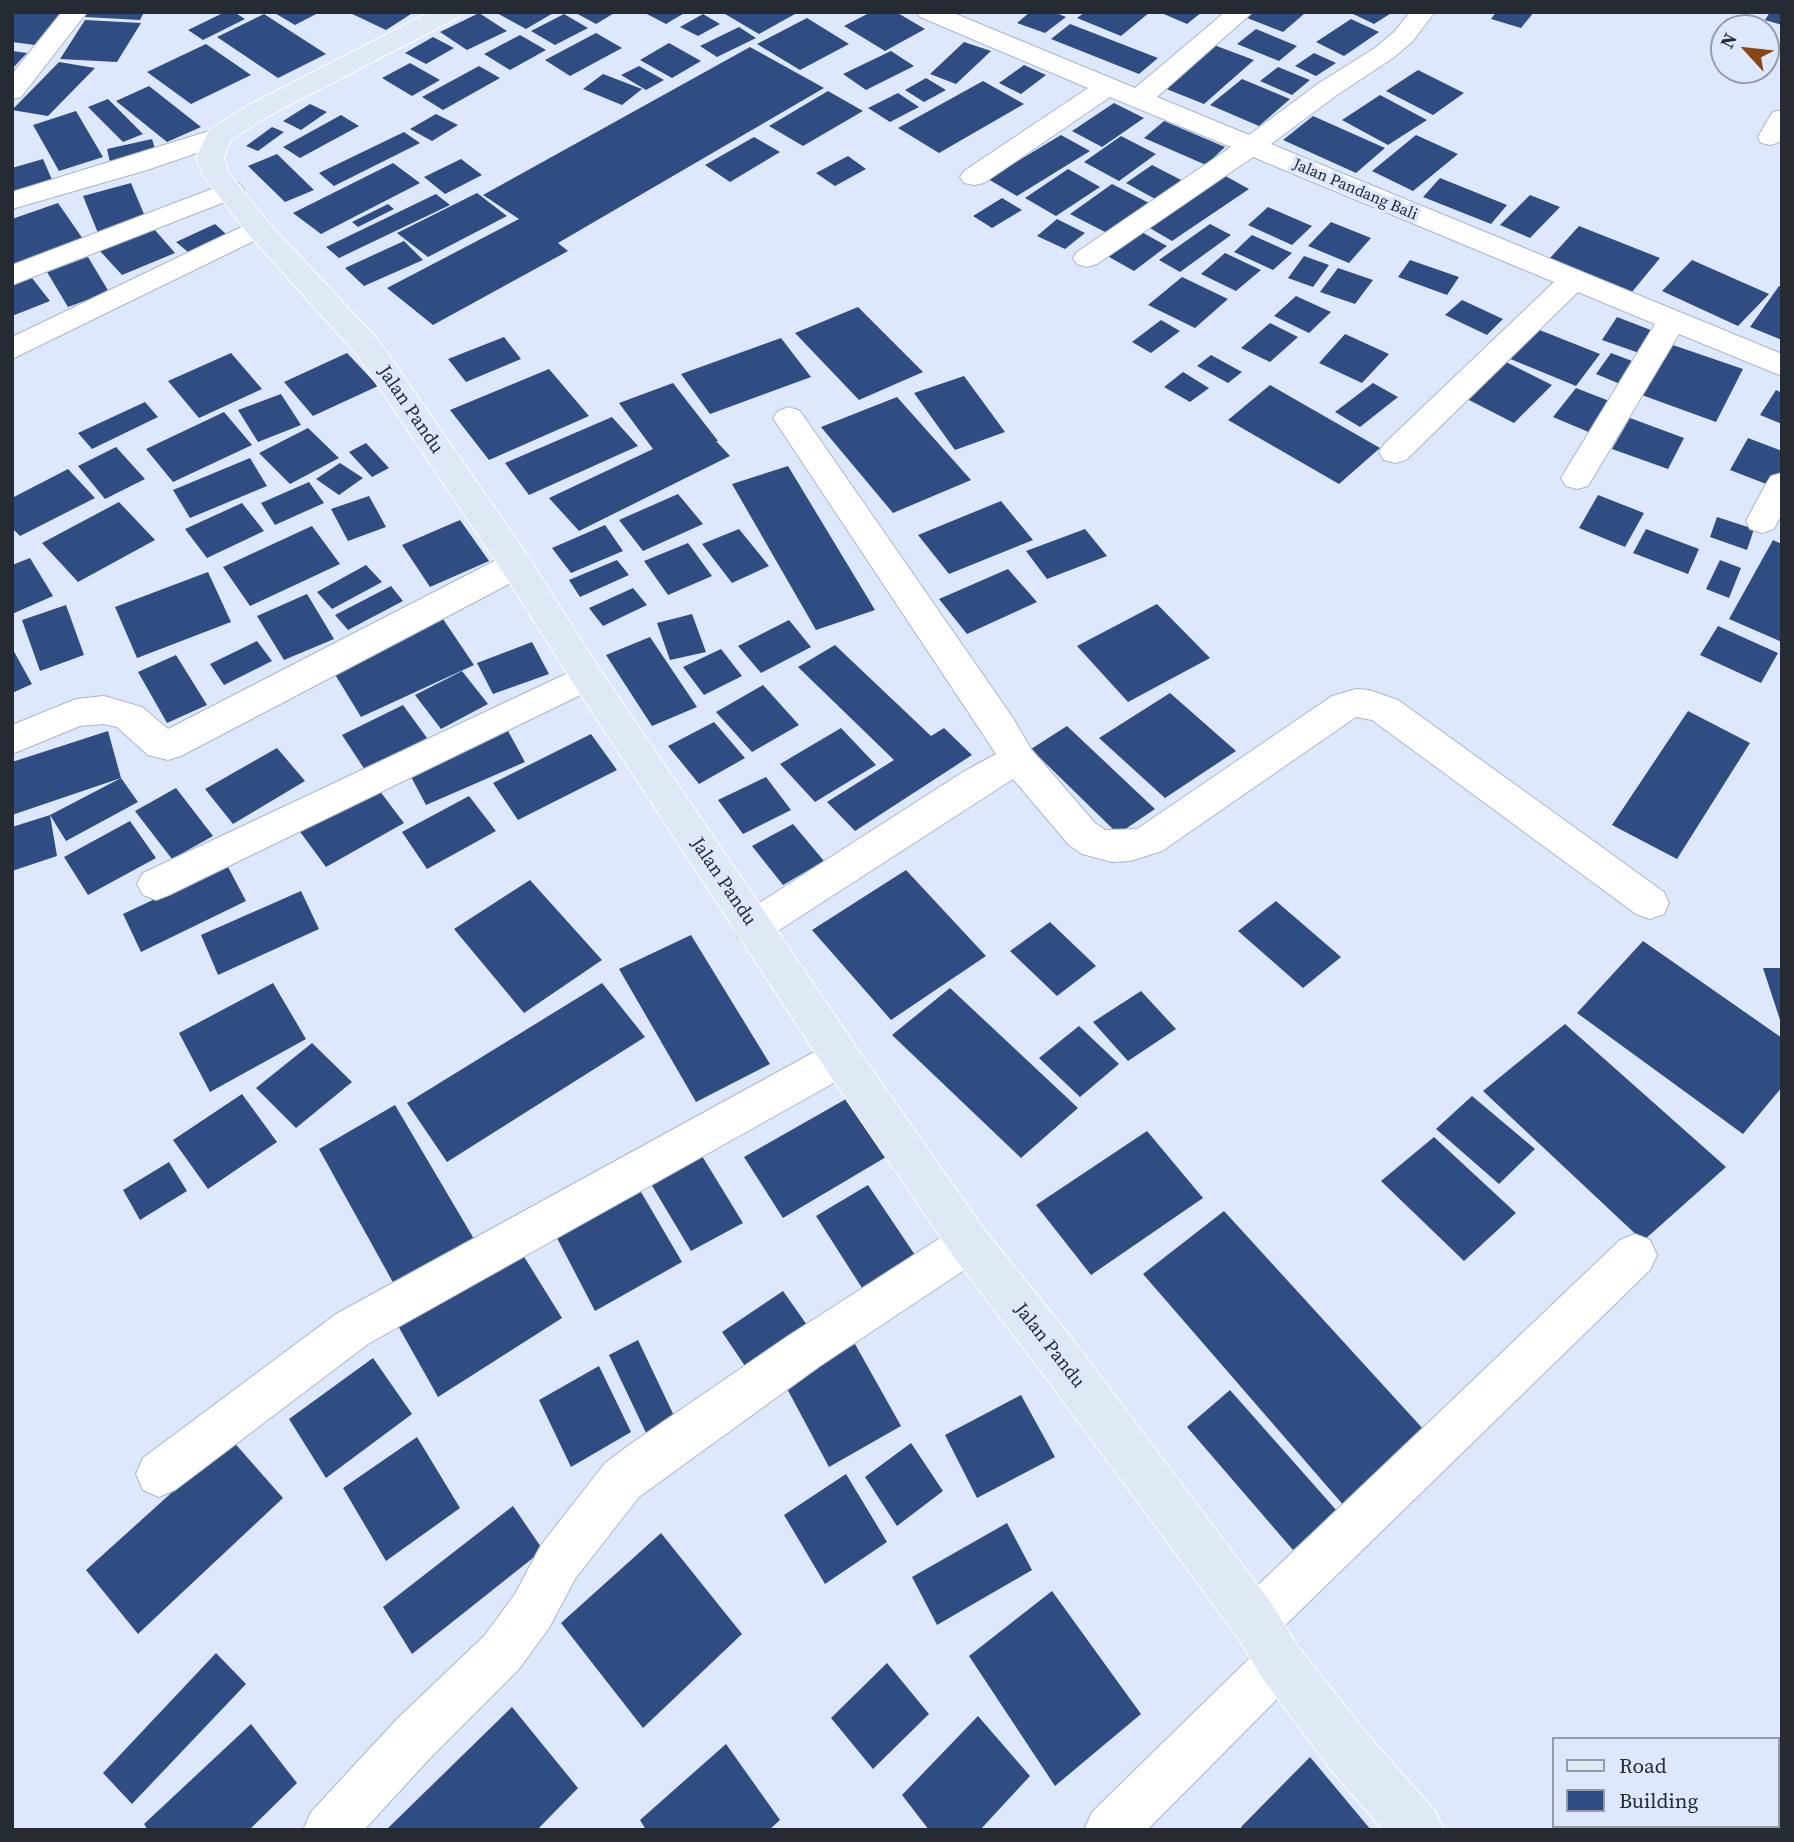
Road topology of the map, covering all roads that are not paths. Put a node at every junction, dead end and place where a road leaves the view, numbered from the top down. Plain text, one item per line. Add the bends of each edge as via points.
1 (75, 12) edge
2 (450, 12) edge
3 (929, 12) edge
4 (1241, 12) edge
5 (1423, 12) edge
6 (1107, 87) junction
7 (12, 91) edge
8 (1138, 99) junction
9 (219, 136) junction
10 (1251, 146) junction
11 (974, 177) dead end
12 (230, 190) junction
13 (12, 201) edge
14 (258, 228) junction
15 (1087, 258) dead end
16 (12, 276) edge
17 (1572, 281) junction
18 (1673, 319) junction
19 (12, 349) edge
20 (1782, 366) edge
21 (789, 418) dead end
22 (1395, 452) dead end
23 (1577, 478) dead end
24 (1782, 484) edge
25 (1762, 522) dead end
26 (516, 565) junction
27 (587, 677) junction
28 (12, 740) edge
29 (1018, 759) junction
30 (156, 884) dead end
31 (1650, 903) dead end
32 (753, 927) junction
33 (841, 1058) junction
34 (969, 1243) junction
35 (1635, 1255) dead end
36 (159, 1474) dead end
37 (1268, 1641) junction
38 (329, 1830) edge
39 (1110, 1830) edge
40 (1418, 1830) edge

1 - 7 street
2 - 9 main road via 256,111
3 - 6 street, Jalan Pandang Bali
4 - 8 street
5 - 10 street via 1384,52
6 - 8 street, Jalan Pandang Bali
6 - 11 street
8 - 10 street, Jalan Pandang Bali
9 - 12 main road, Jalan Pandu via 210,158
9 - 13 street
10 - 15 street
10 - 17 street, Jalan Pandang Bali
12 - 14 main road, Jalan Pandu
12 - 16 street
14 - 19 street
14 - 26 main road, Jalan Pandu via 369,349
17 - 18 street, Jalan Pandang Bali
17 - 22 street
18 - 20 street, Jalan Pandang Bali
18 - 23 street
21 - 29 street
24 - 25 street
26 - 27 main road, Jalan Pandu
26 - 28 street via 168,746 129,717 104,710 76,713
27 - 30 street
27 - 32 main road, Jalan Pandu
29 - 31 street via 1082,834 1095,843 1130,846 1149,841 1344,706 1369,704 1396,718
29 - 32 street
32 - 33 main road, Jalan Pandu
33 - 34 main road, Jalan Pandu
33 - 36 street via 352,1329
34 - 37 main road, Jalan Pandu
34 - 38 street via 804,1351 622,1480 558,1562 532,1611 502,1652
35 - 37 street
37 - 39 street
37 - 40 main road, Jalan Pandu via 1350,1753

